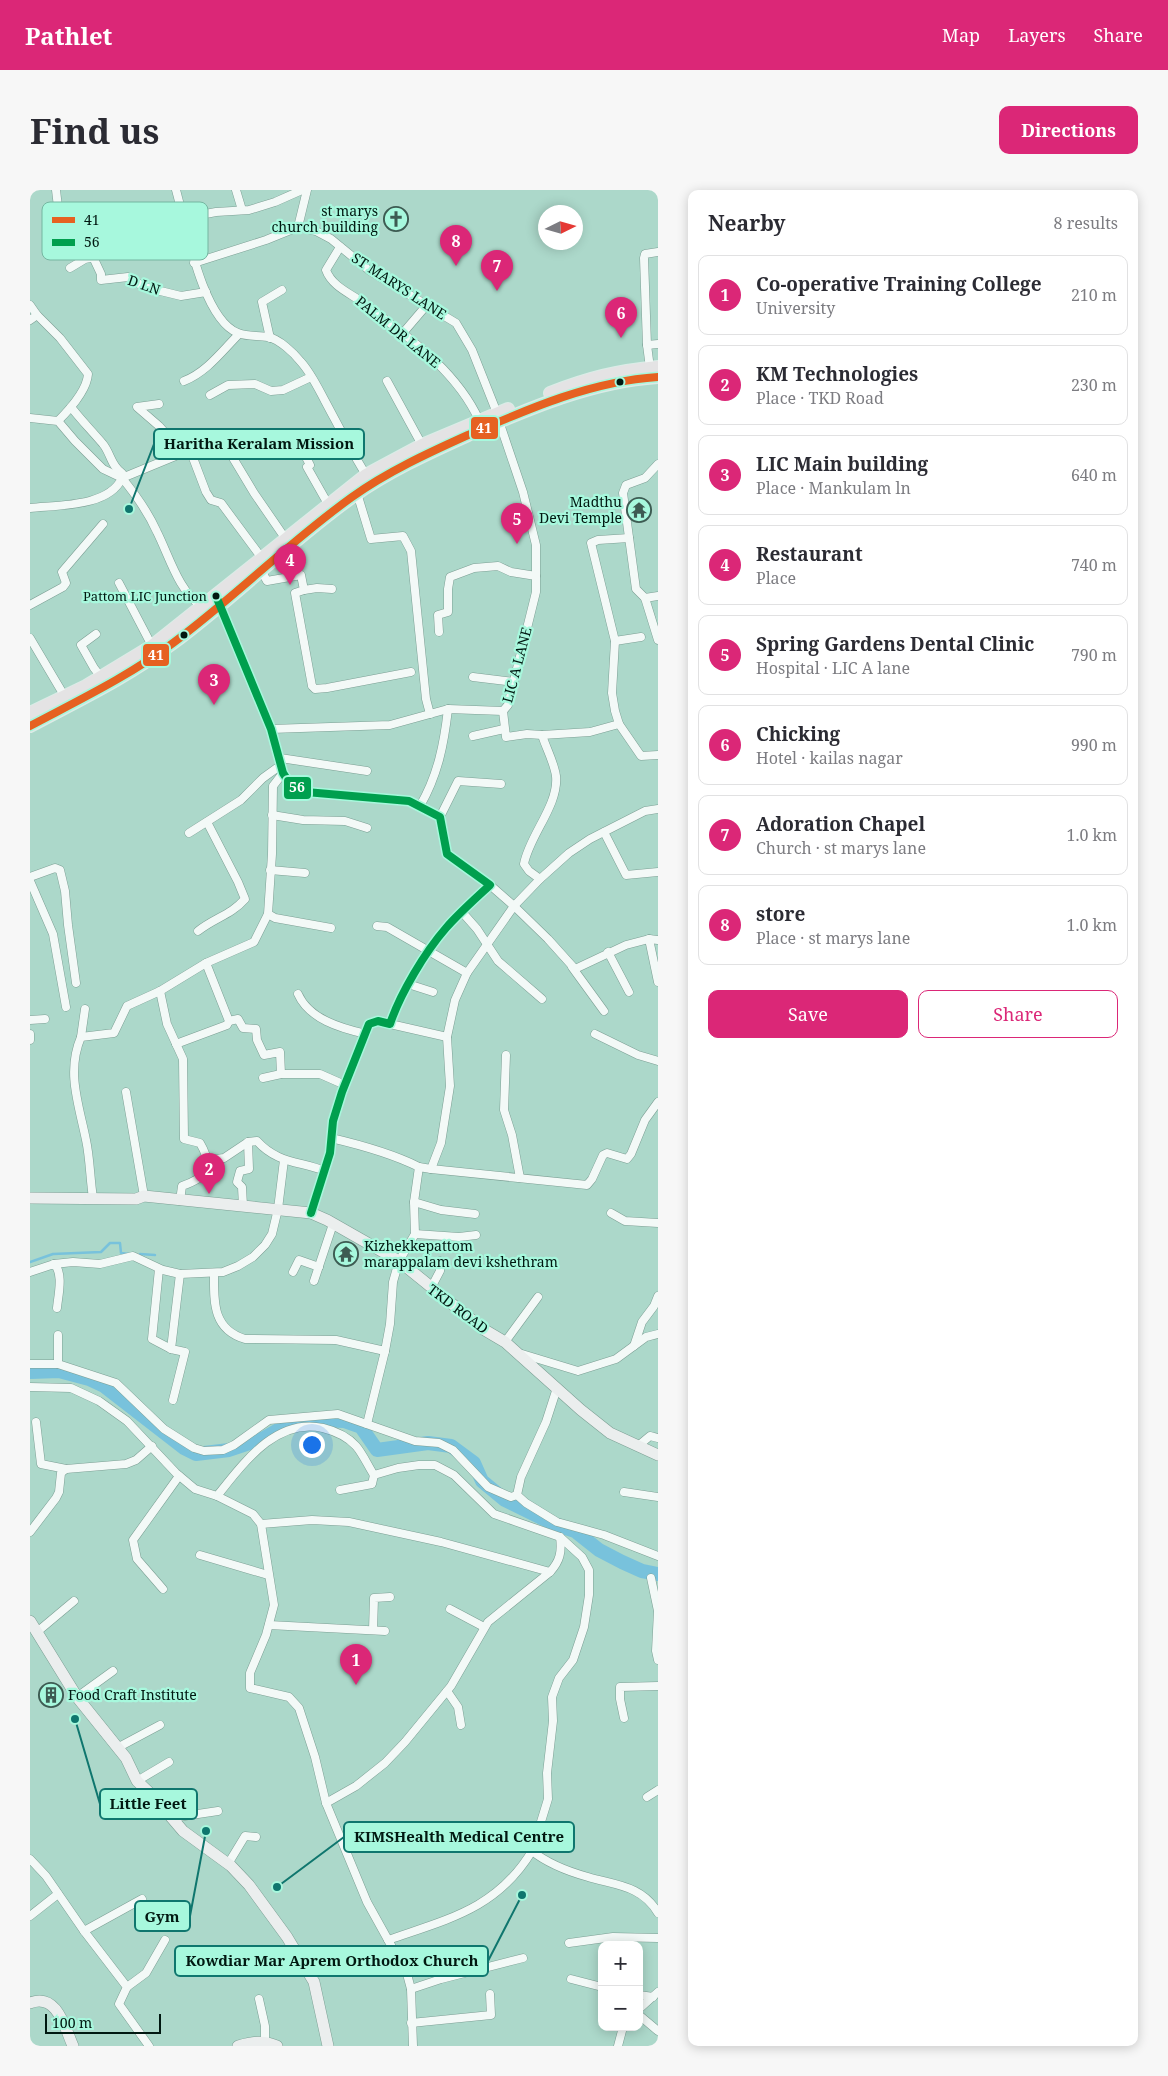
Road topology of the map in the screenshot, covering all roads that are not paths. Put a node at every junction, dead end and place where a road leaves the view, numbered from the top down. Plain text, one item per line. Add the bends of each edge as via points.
1 (236, 190) edge
2 (302, 190) edge
3 (307, 190) edge
4 (242, 210) junction
5 (208, 213) edge
6 (298, 227) junction
7 (340, 247) junction
8 (658, 252) edge
9 (208, 259) edge
10 (83, 260) edge
11 (94, 260) edge
12 (193, 260) edge
13 (203, 260) edge
14 (194, 263) junction
15 (70, 268) dead end
16 (282, 290) dead end
17 (206, 292) junction
18 (30, 305) edge
19 (426, 306) junction
20 (33, 317) edge
21 (239, 334) junction
22 (402, 334) junction
23 (270, 338) junction
24 (658, 344) edge
25 (647, 345) junction
26 (655, 370) edge
27 (311, 377) junction
28 (184, 381) dead end
29 (388, 381) dead end
30 (210, 395) dead end
31 (159, 404) dead end
32 (71, 407) junction
33 (498, 417) junction
34 (30, 418) edge
35 (479, 420) junction
36 (58, 421) junction
37 (284, 443) dead end
38 (422, 445) junction
39 (187, 451) junction
40 (658, 464) edge
41 (124, 477) junction
42 (369, 479) junction
43 (357, 493) junction
44 (328, 504) junction
45 (30, 508) edge
46 (103, 524) dead end
47 (285, 538) junction
48 (629, 538) junction
49 (261, 557) junction
50 (261, 570) junction
51 (536, 576) junction
52 (119, 583) dead end
53 (332, 589) dead end
54 (304, 590) junction
55 (658, 596) edge
56 (645, 598) junction
57 (218, 601) junction
58 (30, 605) edge
59 (202, 607) junction
60 (439, 632) dead end
61 (96, 634) dead end
62 (641, 637) dead end
63 (30, 638) edge
64 (658, 640) edge
65 (615, 641) junction
66 (152, 646) junction
67 (411, 672) dead end
68 (101, 677) junction
69 (473, 678) dead end
70 (514, 682) junction
71 (65, 697) junction
72 (448, 709) junction
73 (503, 711) junction
74 (30, 713) edge
75 (430, 714) junction
76 (620, 724) junction
77 (30, 726) edge
78 (504, 729) junction
79 (271, 730) junction
80 (542, 735) junction
81 (473, 736) dead end
82 (658, 755) edge
83 (282, 765) junction
84 (367, 771) dead end
85 (501, 784) dead end
86 (420, 806) junction
87 (658, 809) edge
88 (272, 815) junction
89 (440, 817) junction
90 (207, 822) junction
91 (368, 828) dead end
92 (604, 832) junction
93 (190, 833) dead end
94 (270, 870) junction
95 (658, 872) edge
96 (306, 874) dead end
97 (30, 877) edge
98 (540, 879) junction
99 (30, 881) edge
100 (490, 885) junction
101 (514, 906) junction
102 (462, 912) junction
103 (268, 914) junction
104 (377, 926) dead end
105 (331, 928) dead end
106 (198, 930) dead end
107 (649, 939) junction
108 (658, 940) edge
109 (486, 944) junction
110 (430, 950) junction
111 (608, 952) junction
112 (206, 963) junction
113 (572, 968) junction
114 (467, 973) junction
115 (76, 982) dead end
116 (658, 982) edge
117 (408, 984) junction
118 (160, 991) junction
119 (433, 992) dead end
120 (629, 992) dead end
121 (298, 994) dead end
122 (542, 1000) dead end
123 (66, 1007) dead end
124 (85, 1009) dead end
125 (604, 1011) dead end
126 (45, 1019) dead end
127 (30, 1020) edge
128 (229, 1021) junction
129 (390, 1024) junction
130 (30, 1034) edge
131 (366, 1034) junction
132 (595, 1034) dead end
133 (81, 1036) junction
134 (446, 1037) junction
135 (30, 1040) edge
136 (176, 1044) junction
137 (506, 1055) dead end
138 (658, 1061) edge
139 (281, 1074) junction
140 (263, 1078) dead end
141 (345, 1085) junction
142 (126, 1092) dead end
143 (658, 1102) edge
144 (331, 1138) junction
145 (248, 1142) junction
146 (208, 1160) junction
147 (284, 1160) junction
148 (419, 1167) junction
149 (431, 1169) junction
150 (325, 1171) junction
151 (520, 1178) junction
152 (144, 1196) junction
153 (30, 1198) edge
154 (93, 1198) junction
155 (180, 1201) junction
156 (414, 1202) junction
157 (243, 1206) junction
158 (278, 1209) junction
159 (311, 1213) junction
160 (475, 1214) dead end
161 (611, 1214) dead end
162 (658, 1223) edge
163 (333, 1224) junction
164 (415, 1234) junction
165 (476, 1235) dead end
166 (399, 1261) junction
167 (440, 1261) dead end
168 (54, 1264) junction
169 (319, 1267) junction
170 (159, 1269) junction
171 (30, 1272) edge
172 (292, 1272) dead end
173 (214, 1273) junction
174 (180, 1274) junction
175 (314, 1281) dead end
176 (431, 1288) junction
177 (658, 1296) edge
178 (538, 1297) dead end
179 (57, 1308) dead end
180 (658, 1334) edge
181 (58, 1335) dead end
182 (505, 1342) junction
183 (634, 1346) junction
184 (172, 1349) junction
185 (386, 1351) junction
186 (519, 1354) junction
187 (30, 1364) edge
188 (58, 1364) junction
189 (30, 1387) edge
190 (557, 1388) junction
191 (173, 1400) dead end
192 (36, 1422) dead end
193 (367, 1424) junction
194 (658, 1438) edge
195 (152, 1446) junction
196 (638, 1446) junction
197 (658, 1455) edge
198 (70, 1468) junction
199 (374, 1475) junction
200 (179, 1476) junction
201 (340, 1490) dead end
202 (624, 1492) dead end
203 (517, 1495) junction
204 (217, 1496) junction
205 (658, 1497) edge
206 (261, 1524) junction
207 (30, 1532) edge
208 (560, 1537) junction
209 (200, 1555) dead end
210 (658, 1556) edge
211 (550, 1572) junction
212 (268, 1575) junction
213 (651, 1578) dead end
214 (163, 1589) dead end
215 (390, 1597) dead end
216 (74, 1601) dead end
217 (450, 1609) dead end
218 (30, 1621) edge
219 (269, 1625) junction
220 (484, 1627) junction
221 (373, 1630) junction
222 (385, 1631) dead end
223 (37, 1632) junction
224 (658, 1660) edge
225 (113, 1671) dead end
226 (658, 1686) edge
227 (447, 1691) junction
228 (77, 1697) junction
229 (624, 1718) dead end
230 (160, 1725) dead end
231 (461, 1725) dead end
232 (117, 1748) junction
233 (169, 1762) dead end
234 (137, 1781) junction
235 (658, 1790) edge
236 (647, 1797) dead end
237 (326, 1803) junction
238 (218, 1811) dead end
239 (171, 1818) junction
240 (256, 1837) dead end
241 (532, 1851) junction
242 (30, 1859) edge
243 (228, 1864) junction
244 (58, 1894) junction
245 (142, 1899) dead end
246 (658, 1910) edge
247 (30, 1916) edge
248 (84, 1931) junction
249 (658, 1938) edge
250 (165, 1940) dead end
251 (388, 1940) junction
252 (569, 1943) dead end
253 (523, 1958) dead end
254 (571, 1980) dead end
255 (598, 1986) edge
256 (127, 1987) junction
257 (411, 1989) junction
258 (490, 1994) dead end
259 (655, 1995) edge
260 (260, 1999) dead end
261 (30, 2003) edge
262 (643, 2006) edge
263 (643, 2018) edge
264 (411, 2023) junction
265 (622, 2031) edge
266 (658, 2031) edge
267 (265, 2042) junction
268 (73, 2046) edge
269 (149, 2046) edge
270 (242, 2046) edge
271 (277, 2046) edge
272 (328, 2046) edge
273 (413, 2046) edge
274 (618, 2046) edge

1 - 4 street
2 - 4 street via 275,202
3 - 6 street
4 - 5 street
6 - 7 street, ST MARYS LANE via 316,231
6 - 9 street
7 - 19 street, ST MARYS LANE via 370,271
7 - 22 street, PALM DR LANE via 326,270 328,277
8 - 25 street via 645,254 644,258
10 - 15 street, D LN
11 - 17 street, D LN via 101,280 128,278 144,286 182,296
12 - 14 street
13 - 14 street
14 - 17 street
16 - 23 street via 262,302
17 - 21 street via 211,307 230,329
18 - 20 street
19 - 22 street
19 - 33 street, ST MARYS LANE via 456,323 472,350
20 - 32 street via 60,338 88,374 88,380
21 - 23 street
21 - 28 street via 206,369
22 - 35 street, PALM DR LANE via 452,376
23 - 27 street via 302,362
24 - 25 street
25 - 26 street
26 - 33 main road via 621,376
27 - 30 street via 283,390 271,391 255,384 228,385
27 - 42 street
29 - 38 street
31 - 39 street via 138,407
32 - 36 street
32 - 41 street via 104,446 115,469
33 - 35 main road
33 - 42 main road
33 - 51 street, LIC A LANE via 532,523
34 - 36 street
35 - 38 main road
36 - 41 street via 103,469
37 - 44 street via 297,440 310,465 307,467
38 - 42 main road
39 - 41 street
39 - 47 street via 217,440 224,443
39 - 49 street via 211,500 221,503
40 - 48 street via 645,478 624,488
41 - 45 street via 118,486 100,498
41 - 59 street via 150,519 182,586
42 - 43 main road
42 - 44 main road
43 - 50 main road
43 - 75 street via 371,539 403,536 411,551
44 - 47 main road
46 - 58 street via 63,568 66,582 63,587
47 - 49 main road
48 - 56 street via 636,589
48 - 65 street via 591,543
49 - 57 main road
50 - 54 street via 267,581 301,575
50 - 57 main road
51 - 60 street via 498,566 474,568 450,577 448,612 438,615
51 - 70 street, LIC A LANE via 536,592
52 - 66 street
53 - 54 street
54 - 67 street via 295,594 312,686 328,688
55 - 56 street
56 - 64 street
57 - 59 main road
57 - 77 main road via 173,643 144,663
57 - 79 street
59 - 66 main road
61 - 68 street via 81,645
62 - 65 street
63 - 71 street
65 - 76 street via 612,693
66 - 68 main road
68 - 71 main road
69 - 70 street
70 - 73 street, LIC A LANE via 508,705
71 - 74 main road
72 - 73 street, LIC A LANE
72 - 75 street, LIC A LANE
72 - 86 street via 439,766
73 - 78 street
75 - 79 street, LIC A LANE via 390,725
76 - 80 street via 590,732
76 - 82 street via 641,756
78 - 80 street via 506,737
78 - 81 street
79 - 83 street
80 - 98 street via 556,776 543,820 526,850 524,864
83 - 84 street
83 - 86 street via 290,784 306,792 409,801
83 - 88 street via 273,786
83 - 90 street via 241,800
85 - 89 street via 458,781
86 - 89 street
87 - 92 street via 645,811
88 - 91 street via 345,821
88 - 94 street
89 - 100 street via 447,854
90 - 93 street
90 - 106 street via 245,899 236,910
92 - 95 street via 626,875
92 - 98 street via 569,853
94 - 96 street
94 - 103 street
97 - 115 street via 55,868 60,870
98 - 101 street
99 - 123 street via 53,934
100 - 101 street
100 - 102 street
101 - 109 street
101 - 113 street
102 - 109 street
102 - 110 street
103 - 105 street
103 - 112 street via 254,942
104 - 110 street via 387,926
107 - 108 street
107 - 111 street
107 - 116 street
109 - 114 street
109 - 122 street via 498,961
110 - 114 street
110 - 117 street
111 - 113 street via 578,969
111 - 120 street
112 - 118 street
112 - 128 street
113 - 125 street
114 - 134 street via 455,1000
117 - 119 street
117 - 129 street
118 - 133 street via 126,1006 114,1033
118 - 136 street via 167,1024
121 - 131 street via 304,1006 315,1015
124 - 133 street
126 - 127 street
128 - 136 street via 221,1028
128 - 139 street via 238,1019 243,1028 256,1029 264,1055 280,1052
129 - 131 street via 372,1021
129 - 134 street
130 - 135 street
131 - 141 street
132 - 138 street
133 - 154 street via 75,1056 74,1078
134 - 149 street via 450,1086 441,1143
136 - 146 street via 182,1059 184,1138 200,1144
137 - 151 street via 504,1110
139 - 140 street
139 - 141 street via 320,1074
141 - 144 street
142 - 152 street
143 - 151 street via 645,1120 627,1160 603,1155 587,1185
144 - 148 street via 369,1147
144 - 150 street
145 - 146 street via 224,1158
145 - 147 street via 257,1141 267,1152
145 - 157 street via 249,1169 240,1171 237,1182 242,1187
146 - 155 street via 202,1176 182,1186
147 - 150 street
147 - 158 street
148 - 149 street
148 - 156 street
149 - 151 street
150 - 159 street
152 - 154 street, TKD ROAD via 136,1199
152 - 155 street, TKD ROAD
153 - 154 street, TKD ROAD
155 - 157 street, TKD ROAD
156 - 160 street via 441,1210
156 - 164 street
157 - 158 street, TKD ROAD
158 - 159 street, TKD ROAD
158 - 173 street via 266,1245 238,1266
159 - 163 street, TKD ROAD
161 - 162 street via 625,1221
163 - 166 street, TKD ROAD
163 - 169 street
164 - 165 street
164 - 166 street
166 - 176 street, TKD ROAD
166 - 185 street via 393,1282
167 - 176 street via 440,1271
168 - 170 street via 100,1264 134,1256
168 - 171 street
168 - 179 street via 58,1270
169 - 172 street via 299,1260
169 - 175 street
170 - 174 street
170 - 184 street via 152,1338
173 - 174 street
173 - 185 street via 216,1315 232,1335 245,1339 336,1340
174 - 184 street
176 - 182 street, TKD ROAD
177 - 183 street via 642,1322
178 - 182 street
180 - 183 street via 646,1337
181 - 188 street
182 - 186 street, TKD ROAD
183 - 186 street via 616,1359 578,1371
184 - 191 street via 185,1352
185 - 193 street
186 - 190 street, TKD ROAD
187 - 188 street
188 - 193 street via 116,1383 164,1429 204,1451 223,1450 234,1445 270,1420 338,1414
189 - 195 street via 71,1388 99,1401
190 - 196 street, TKD ROAD via 610,1433
190 - 203 street
192 - 198 street via 41,1464
193 - 203 street via 415,1441 439,1443 452,1450 488,1487 511,1497
194 - 196 street via 650,1436
195 - 198 street via 126,1464
195 - 200 street
196 - 197 street, TKD ROAD
198 - 207 street via 62,1472 56,1498
199 - 201 street via 372,1484
199 - 204 street via 356,1446 338,1432 313,1426 283,1431 265,1443 238,1469
199 - 208 street via 398,1468 435,1465 454,1475 494,1514
200 - 204 street via 195,1489
200 - 214 street via 133,1540 137,1559
202 - 205 street
203 - 210 street via 557,1522 604,1535
204 - 206 street via 253,1514
206 - 211 street via 312,1520 349,1522 441,1542
206 - 212 street
208 - 211 street via 562,1548 558,1562
208 - 241 street via 582,1557 589,1570 590,1596 573,1660 552,1697 548,1799
209 - 212 street
211 - 220 street
212 - 219 street via 274,1605
213 - 224 street via 658,1611
215 - 221 street via 374,1598
216 - 223 street
217 - 220 street
218 - 223 street
219 - 221 street
219 - 237 street via 250,1673 250,1688 289,1697 299,1708
220 - 227 street
221 - 222 street
223 - 228 street
225 - 228 street
226 - 229 street via 620,1688
227 - 231 street via 458,1707
227 - 237 street via 385,1763 356,1786
228 - 232 street
230 - 232 street
232 - 234 street via 126,1758
233 - 234 street
234 - 239 street
235 - 236 street
237 - 251 street via 367,1902
238 - 239 street
239 - 243 street via 198,1845
240 - 243 street via 245,1836
241 - 246 street via 588,1878 626,1886
241 - 251 street via 522,1869 483,1903
242 - 244 street
243 - 272 street via 249,1885 306,1967 318,1995
244 - 247 street
244 - 248 street
245 - 248 street
248 - 256 street
249 - 252 street via 614,1936
250 - 256 street via 146,1973
251 - 257 street via 407,1974
253 - 257 street
254 - 255 street
256 - 269 street via 119,2004
257 - 264 street
258 - 264 street via 492,2015
259 - 262 street
260 - 267 street
261 - 268 street via 37,2000 55,2008
263 - 266 street
264 - 273 street
265 - 274 street
267 - 270 street
267 - 271 street

